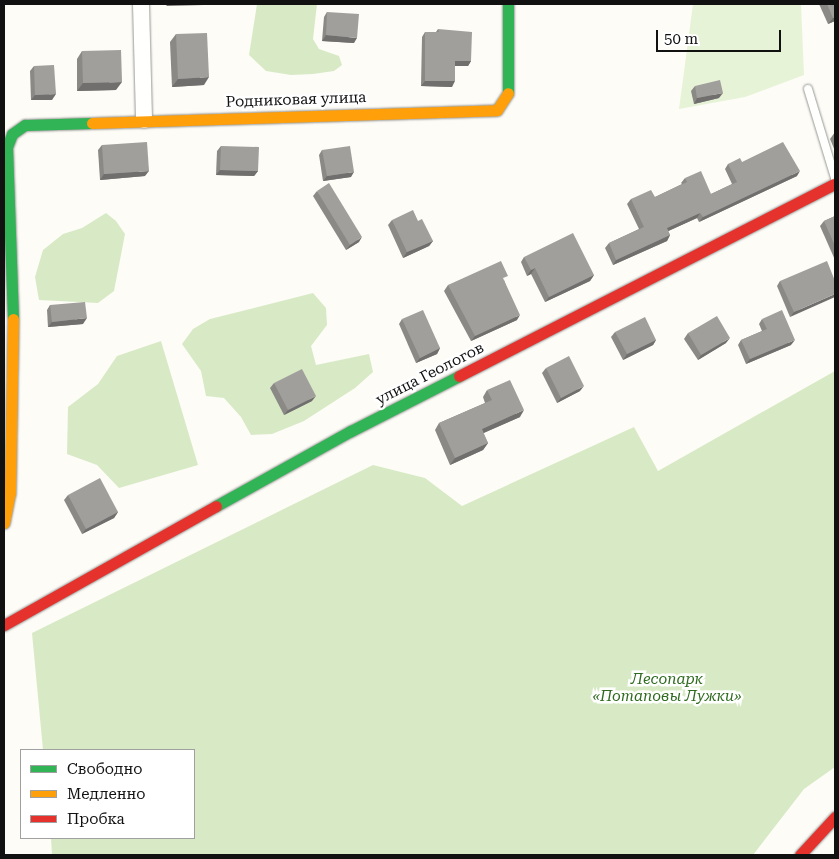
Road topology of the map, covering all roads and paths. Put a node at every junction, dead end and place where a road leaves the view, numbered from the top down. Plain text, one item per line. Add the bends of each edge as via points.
1 (141, 4) edge
2 (508, 4) edge
3 (808, 89) dead end
4 (144, 120) junction
5 (835, 178) edge
6 (835, 184) edge
7 (4, 523) edge
8 (4, 625) edge
9 (835, 817) edge
10 (800, 855) edge

1 - 4 street
2 - 4 street, Родниковая улица via 508,96 497,110
3 - 5 lane
4 - 7 street, Родниковая улица via 25,125 9,139 13,325 10,493
6 - 8 street, улица Геологов via 351,431
9 - 10 street

